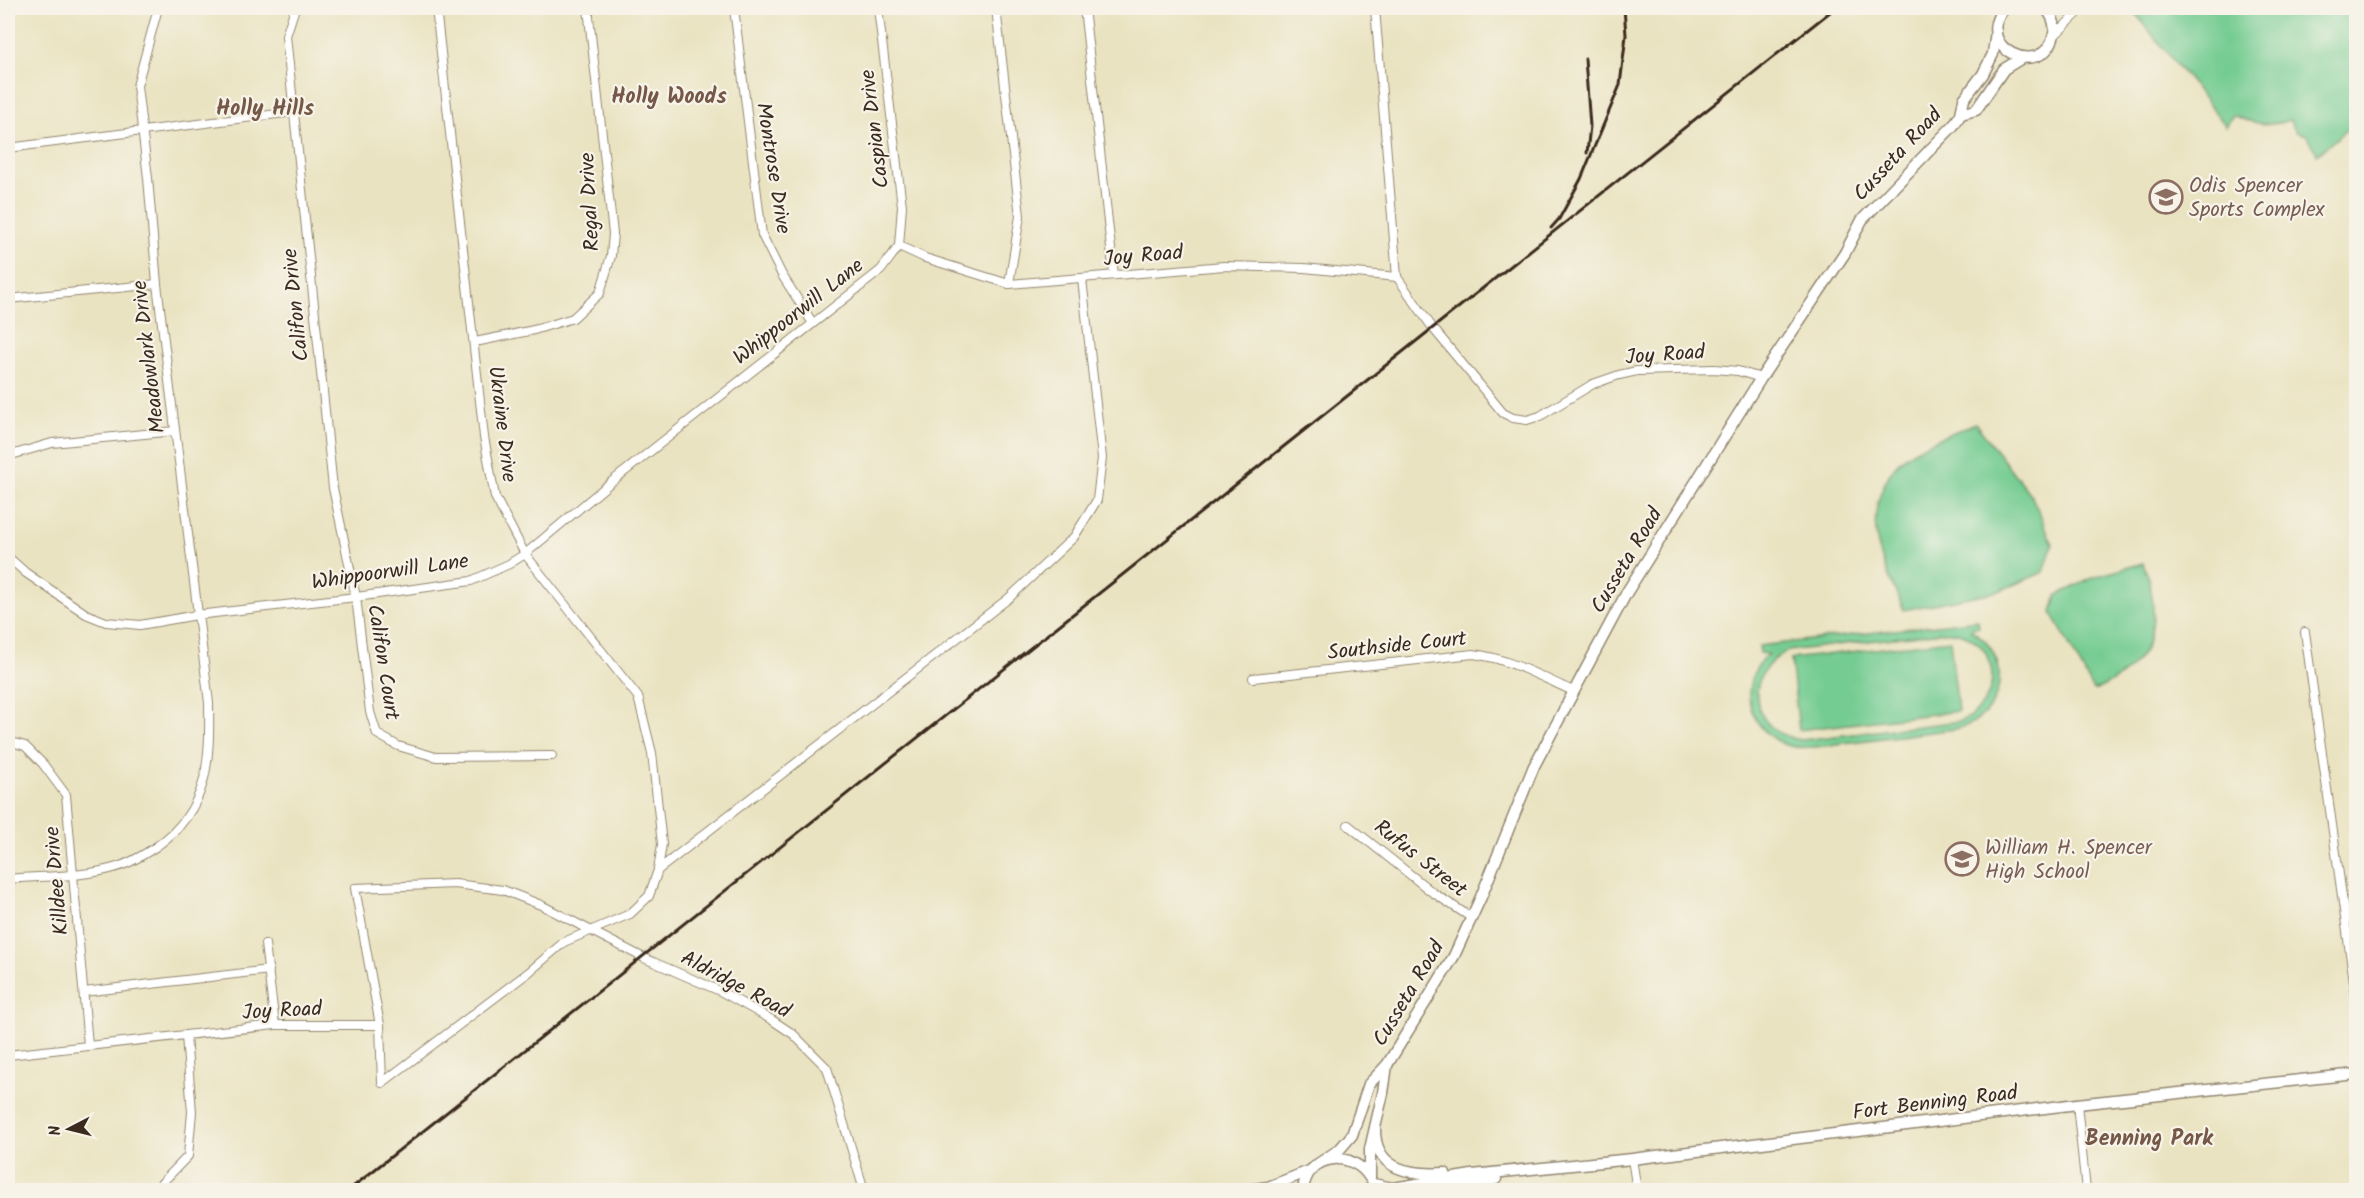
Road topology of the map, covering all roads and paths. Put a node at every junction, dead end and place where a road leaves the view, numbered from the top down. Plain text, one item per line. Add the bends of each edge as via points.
1 (158, 8) edge
2 (295, 8) edge
3 (436, 8) edge
4 (588, 8) edge
5 (734, 8) edge
6 (878, 8) edge
7 (996, 8) edge
8 (1083, 8) edge
9 (1375, 8) edge
10 (2005, 8) edge
11 (2083, 8) edge
12 (2050, 9) edge
13 (1996, 31) junction
14 (2053, 37) junction
15 (2022, 58) junction
16 (293, 112) junction
17 (1961, 114) junction
18 (141, 132) junction
19 (8, 148) edge
20 (899, 246) junction
21 (1114, 275) junction
22 (1397, 277) junction
23 (1082, 279) junction
24 (157, 284) junction
25 (1009, 284) junction
26 (8, 299) edge
27 (812, 322) junction
28 (475, 342) junction
29 (1761, 378) junction
30 (175, 430) junction
31 (8, 456) edge
32 (525, 554) junction
33 (8, 557) edge
34 (356, 597) junction
35 (197, 615) junction
36 (2305, 632) dead end
37 (1253, 678) dead end
38 (1573, 691) junction
39 (8, 741) edge
40 (552, 756) dead end
41 (1348, 825) dead end
42 (658, 870) junction
43 (73, 874) junction
44 (8, 879) edge
45 (1472, 918) junction
46 (592, 932) junction
47 (265, 944) dead end
48 (269, 970) junction
49 (84, 992) junction
50 (2356, 996) edge
51 (275, 1025) junction
52 (380, 1025) junction
53 (186, 1036) junction
54 (88, 1045) junction
55 (8, 1055) edge
56 (1388, 1065) junction
57 (2356, 1074) edge
58 (2077, 1104) junction
59 (1374, 1128) junction
60 (1632, 1159) junction
61 (1315, 1167) junction
62 (1518, 1171) junction
63 (1472, 1175) junction
64 (1372, 1184) edge
65 (155, 1191) edge
66 (864, 1191) edge
67 (1249, 1191) edge
68 (1303, 1191) edge
69 (1440, 1191) edge
70 (1637, 1191) edge
71 (2086, 1191) edge

1 - 18 street, Meadowlark Drive via 137,86
2 - 16 street, Califon Drive via 286,36
3 - 28 street, Ukraine Drive
4 - 28 street, Regal Drive via 613,234 600,292 573,318
5 - 27 street, Montrose Drive via 762,235
6 - 20 street, Caspian Drive via 902,206
7 - 25 street via 1020,216
8 - 21 street
9 - 22 street
10 - 13 street, Cusseta Road
11 - 14 street, Cusseta Road
12 - 14 street
13 - 15 street via 2004,49
13 - 17 street, Cusseta Road via 1993,54 1964,99
14 - 15 street, Cusseta Road via 2042,53
15 - 17 street, Cusseta Road via 2004,69 1976,110
16 - 18 street
16 - 34 street, Califon Drive via 333,488
17 - 29 street, Cusseta Road via 1862,220 1845,253
18 - 19 street
18 - 24 street, Meadowlark Drive
20 - 25 street, Joy Road
20 - 27 street, Whippoorwill Lane via 881,270
21 - 22 street, Joy Road via 1224,266 1304,268
21 - 23 street, Joy Road
22 - 29 street, Joy Road via 1485,393 1513,418 1527,420 1540,416 1593,384 1638,371 1714,369
23 - 25 street, Joy Road
23 - 42 street via 1102,458 1096,500 1074,537 1009,598
24 - 26 street
24 - 30 street, Meadowlark Drive
27 - 32 street, Whippoorwill Lane
28 - 32 street, Ukraine Drive via 484,437 495,497
29 - 38 street, Cusseta Road via 1627,592
30 - 31 street via 52,443
30 - 35 street, Meadowlark Drive
32 - 34 street, Whippoorwill Lane via 471,580
32 - 42 street, Ukraine Drive via 638,697 652,753 662,844
33 - 35 street, Whippoorwill Lane via 66,602 106,622 140,625
34 - 35 street, Whippoorwill Lane
34 - 40 street, Califon Court via 370,712 377,734 398,746 436,757
35 - 43 street, Meadowlark Drive via 209,703 207,763 193,810 175,833 148,853 116,868
36 - 50 street
37 - 38 street, Southside Court via 1473,654 1507,662
38 - 45 street, Cusseta Road via 1534,766
39 - 43 street, Killdee Drive via 25,746 66,795
41 - 45 street, Rufus Street via 1432,892
42 - 46 street, Ukraine Drive via 649,896 630,914
43 - 44 street, Meadowlark Drive
43 - 49 street, Killdee Drive
45 - 56 street, Cusseta Road via 1454,956
46 - 52 street, Ukraine Drive via 564,942 381,1083
46 - 52 street, Aldridge Road via 503,890 455,884 355,888
46 - 66 street, Aldridge Road via 720,991 772,1020 808,1048 827,1068
47 - 48 street
48 - 49 street
48 - 51 street
49 - 54 street, Killdee Drive
51 - 52 street, Joy Road
51 - 53 street, Joy Road
53 - 54 street, Joy Road
53 - 65 street via 192,1112 188,1156
54 - 55 street, Joy Road
56 - 59 street, Cusseta Road
56 - 61 street, Cusseta Road via 1369,1084 1353,1135
57 - 58 street, Fort Benning Road
58 - 60 street, Fort Benning Road
58 - 71 street
59 - 63 street via 1380,1153 1395,1167 1418,1175
59 - 64 street, Cusseta Road via 1370,1149
60 - 62 street, Fort Benning Road
60 - 70 street
61 - 64 street via 1343,1158 1359,1165
61 - 67 street
61 - 68 street via 1306,1177
62 - 63 street, Fort Benning Road
62 - 69 street, Fort Benning Road
63 - 64 street, Fort Benning Road via 1393,1188

